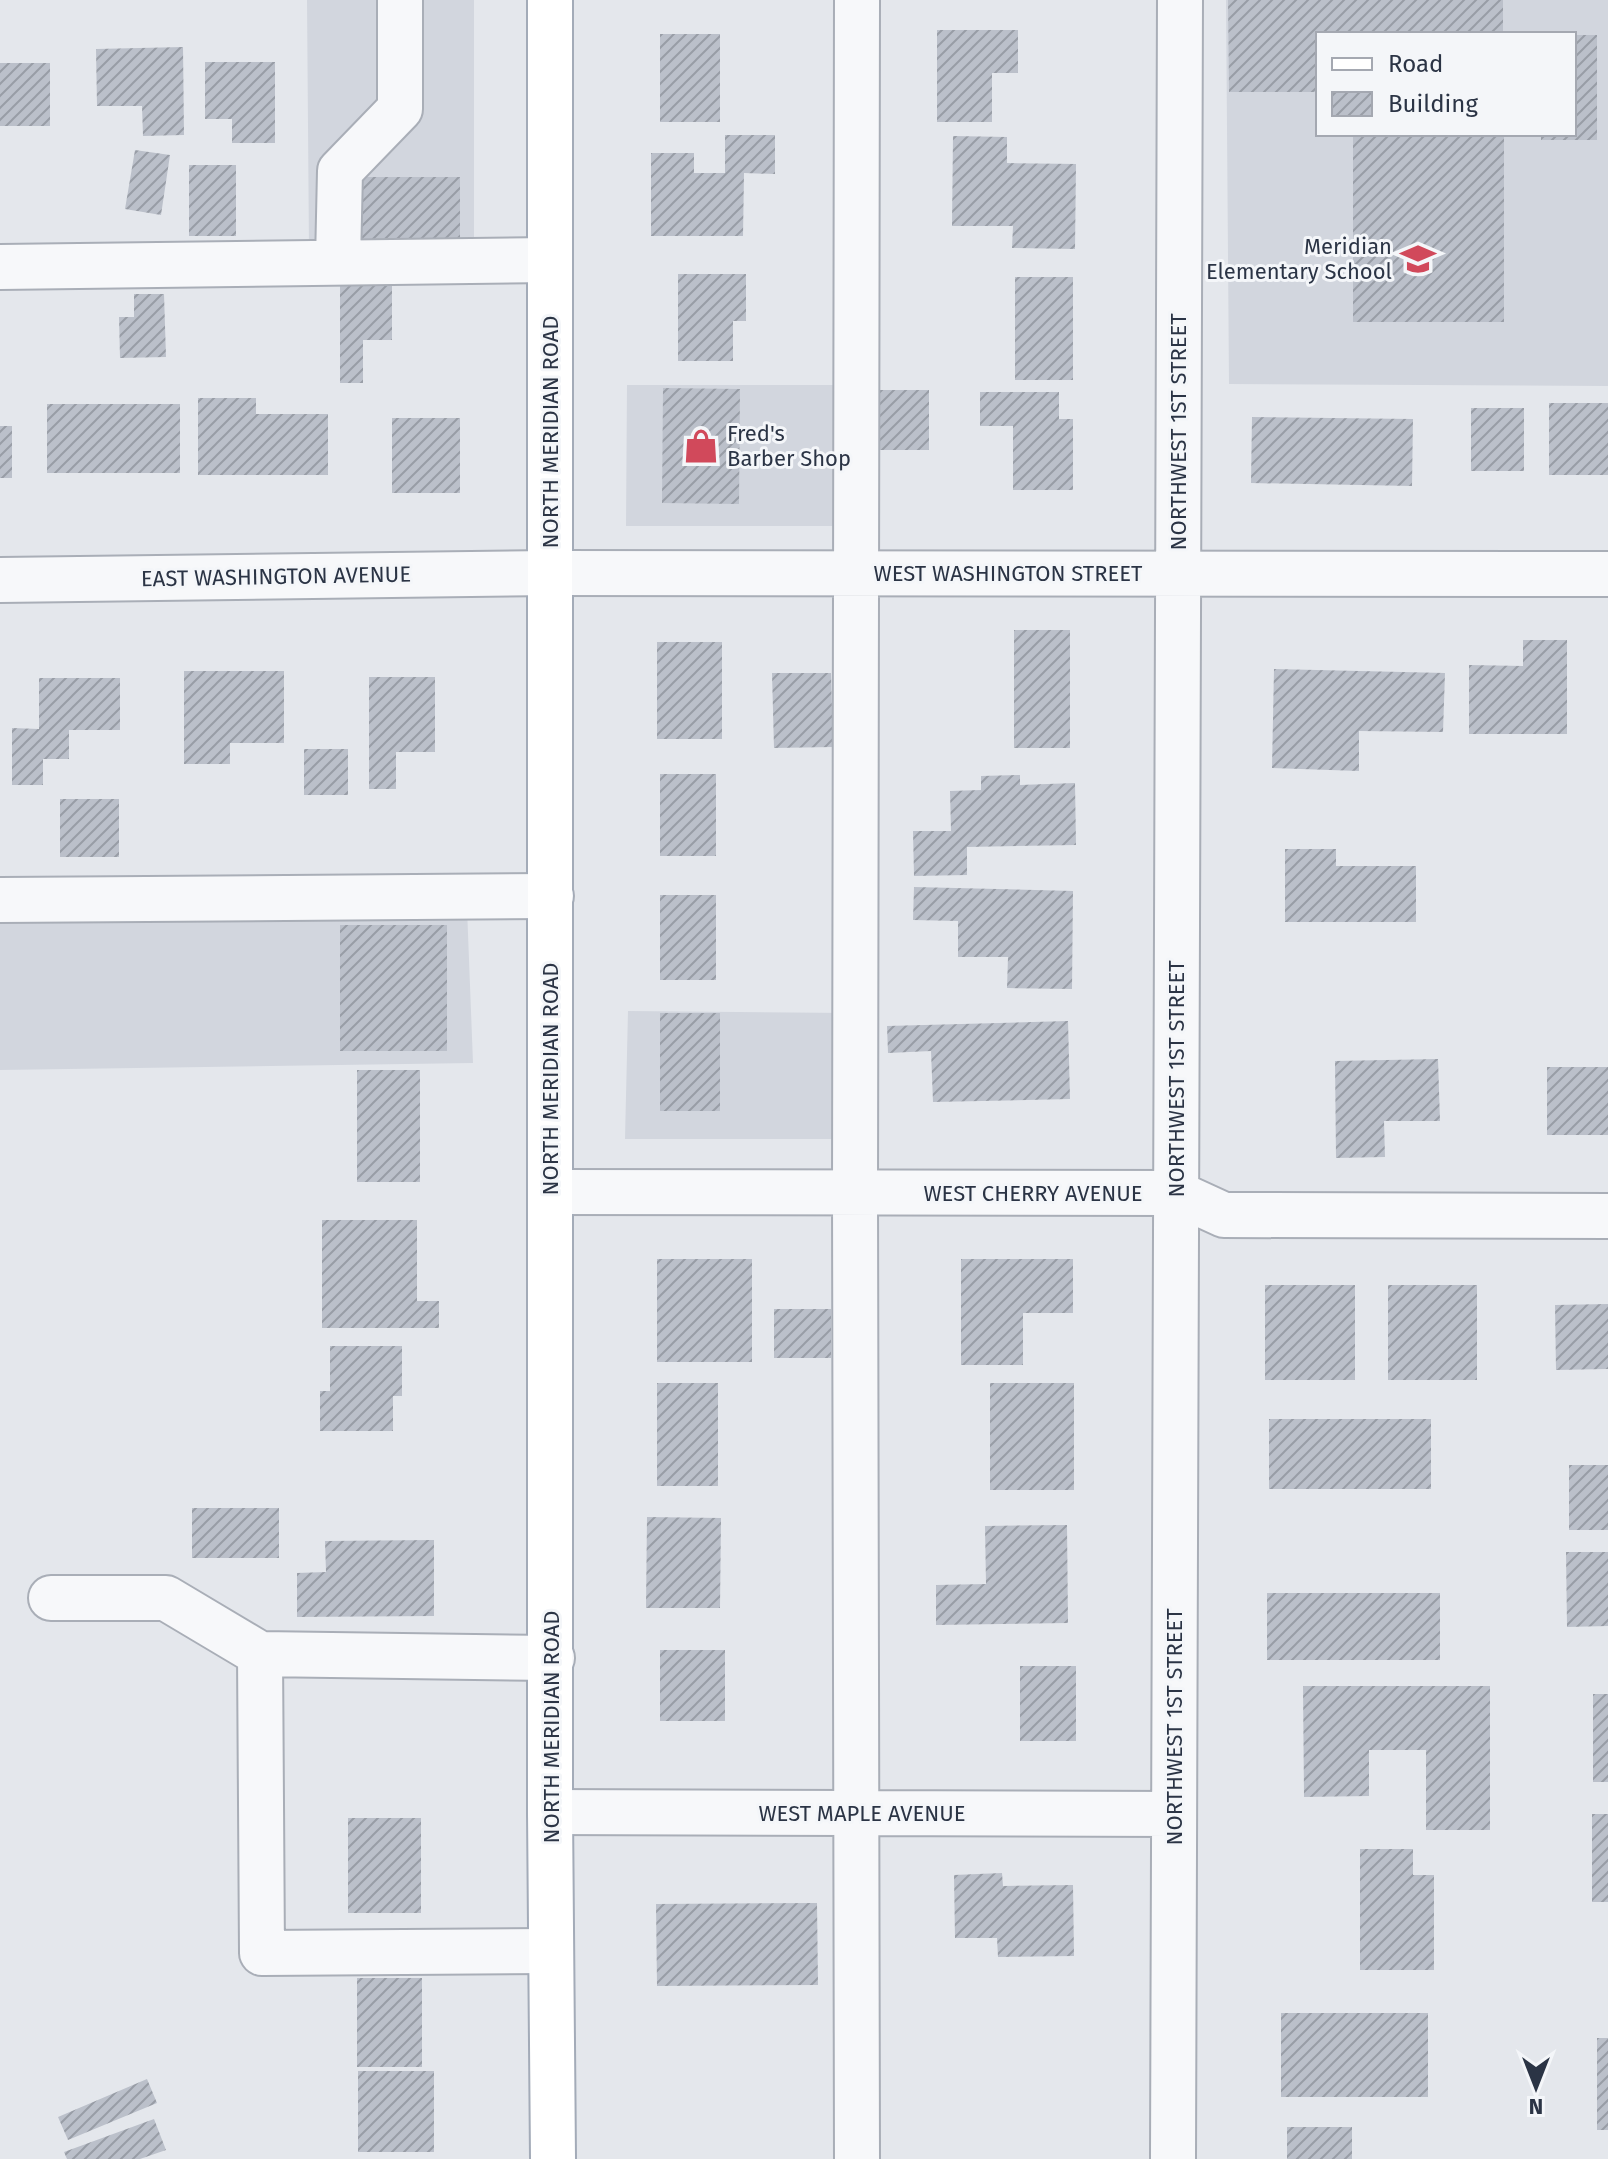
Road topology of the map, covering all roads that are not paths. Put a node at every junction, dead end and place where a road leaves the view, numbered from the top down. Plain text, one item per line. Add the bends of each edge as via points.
1 (400, 0) edge
2 (550, 0) edge
3 (857, 0) edge
4 (1180, 0) edge
5 (550, 260) junction
6 (338, 262) junction
7 (0, 267) edge
8 (551, 573) junction
9 (857, 573) junction
10 (1178, 573) junction
11 (1608, 574) edge
12 (0, 580) edge
13 (551, 896) junction
14 (0, 900) edge
15 (550, 1192) junction
16 (855, 1193) junction
17 (1176, 1193) junction
18 (1608, 1216) edge
19 (51, 1598) dead end
20 (260, 1654) junction
21 (552, 1658) junction
22 (550, 1812) junction
23 (858, 1813) junction
24 (1174, 1814) junction
25 (551, 1951) junction
26 (553, 2159) edge
27 (857, 2159) edge
28 (1173, 2159) edge

1 - 6 street via 400,109 340,171
2 - 5 main road, NORTH MERIDIAN ROAD
3 - 9 street
4 - 10 street, NORTHWEST 1ST STREET
5 - 6 street
5 - 8 main road, NORTH MERIDIAN ROAD
6 - 7 street
8 - 9 street, WEST WASHINGTON STREET
8 - 12 street, EAST WASHINGTON AVENUE
8 - 13 main road, NORTH MERIDIAN ROAD
9 - 10 street, WEST WASHINGTON STREET
9 - 16 street
10 - 11 street, WEST WASHINGTON STREET
10 - 17 street, NORTHWEST 1ST STREET
13 - 14 street
13 - 15 main road, NORTH MERIDIAN ROAD
15 - 16 street, WEST CHERRY AVENUE
15 - 21 main road, NORTH MERIDIAN ROAD
16 - 17 street, WEST CHERRY AVENUE
16 - 23 street
17 - 18 street, WEST CHERRY AVENUE via 1224,1215
17 - 24 street, NORTHWEST 1ST STREET
19 - 20 street via 166,1598
20 - 21 street
20 - 25 street via 262,1953
21 - 22 main road, NORTH MERIDIAN ROAD
22 - 23 street, WEST MAPLE AVENUE
22 - 25 main road, NORTH MERIDIAN ROAD
23 - 24 street, WEST MAPLE AVENUE
23 - 27 street
24 - 28 street, NORTHWEST 1ST STREET
25 - 26 main road, NORTH MERIDIAN ROAD

